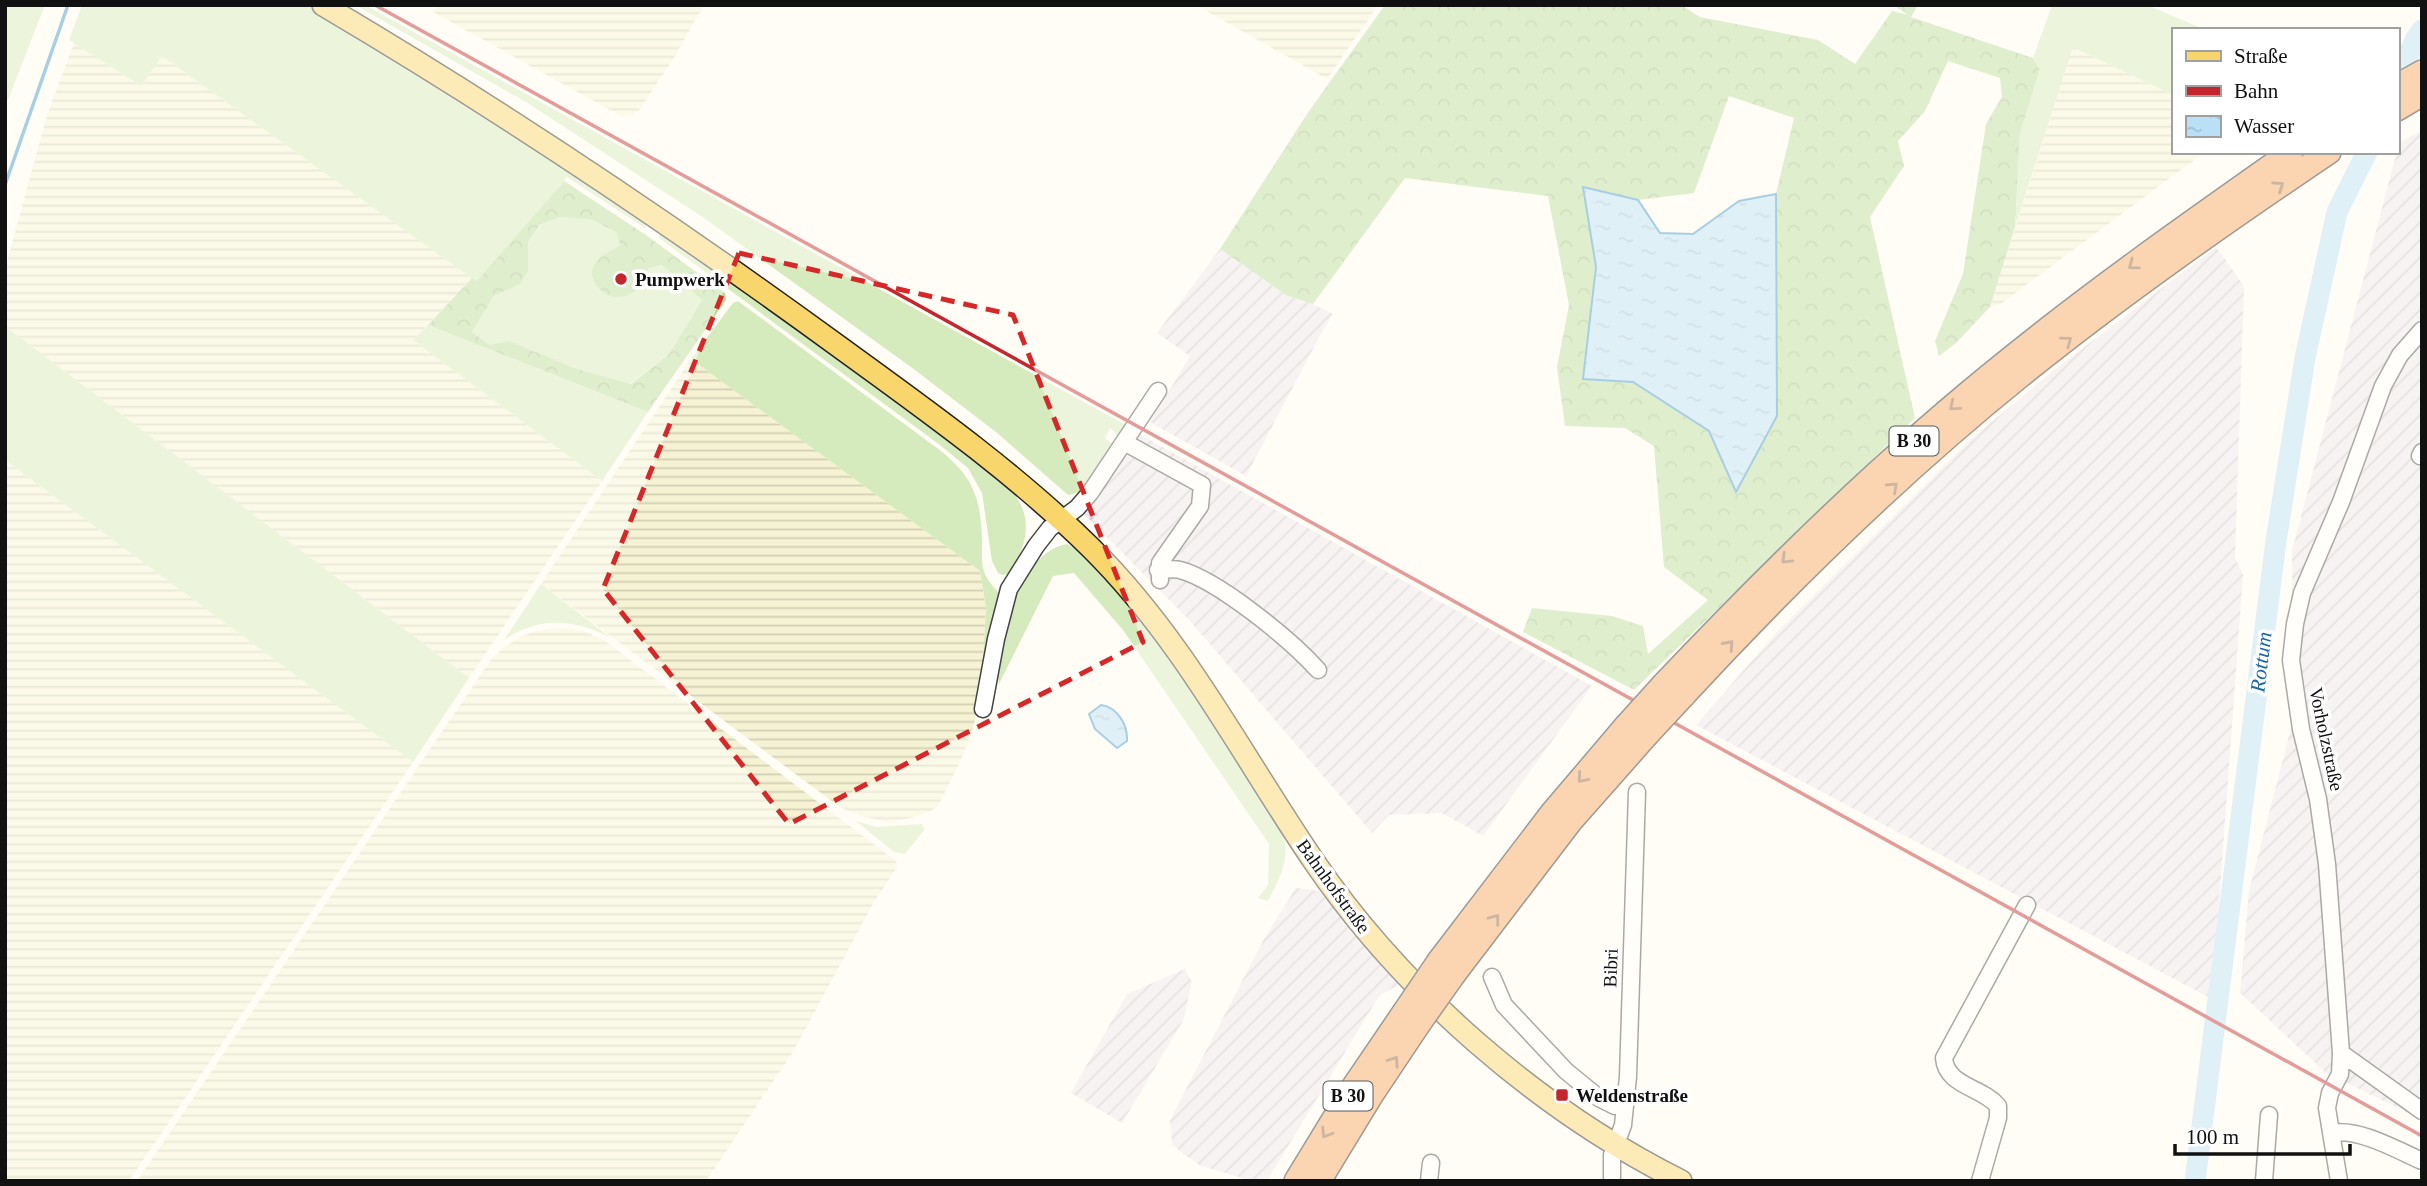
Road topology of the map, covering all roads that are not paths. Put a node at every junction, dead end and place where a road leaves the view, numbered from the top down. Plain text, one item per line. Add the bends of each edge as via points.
1 (323, 5) edge
2 (2289, 154) edge
3 (2325, 154) edge
4 (2222, 213) junction
5 (2422, 330) edge
6 (1158, 390) dead end
7 (1124, 442) junction
8 (1061, 519) junction
9 (1318, 670) dead end
10 (983, 709) dead end
11 (1637, 792) dead end
12 (2027, 905) dead end
13 (1492, 977) dead end
14 (1411, 1020) junction
15 (2341, 1054) junction
16 (1625, 1106) junction
17 (2422, 1111) edge
18 (2269, 1115) dead end
19 (2332, 1133) junction
20 (1616, 1145) junction
21 (2422, 1161) edge
22 (1431, 1163) dead end
23 (1296, 1181) edge
24 (1319, 1181) edge
25 (1429, 1181) edge
26 (1612, 1181) edge
27 (1681, 1181) edge
28 (1980, 1181) edge
29 (2264, 1181) edge
30 (2339, 1181) edge

1 - 8 main road, Bahnhofstraße via 513,121 737,272 938,418
2 - 4 highway, B 30
4 -> 3 highway, B 30
4 - 14 highway, B 30, bridge via 1944,441 1673,690 1552,813
5 - 15 street, Vorholzstraße via 2400,355 2383,386 2342,502 2302,593 2291,660 2327,864
6 - 7 street
7 - 8 street via 1083,500
7 - 9 street via 1202,485 1200,506 1164,556 1159,575 1178,569 1218,589
8 - 10 street via 1035,546 1009,589
8 - 20 main road, Bahnhofstraße via 1116,573 1182,655 1311,858 1371,937 1497,1061
11 - 16 street, Bibri
12 - 28 street via 1944,1058 1946,1072 1998,1106
13 - 16 street via 1504,1005 1566,1071 1599,1098
14 -> 23 highway, B 30 via 1354,1086
24 -> 14 highway, B 30
15 - 17 street
15 - 19 street, Vorholzstraße via 2340,1074 2327,1108
16 - 20 street, Bibri
18 - 29 street
19 - 21 street via 2359,1135
19 - 30 street, Vorholzstraße
20 - 26 street via 1610,1167
20 - 27 main road, Bahnhofstraße
22 - 25 street

